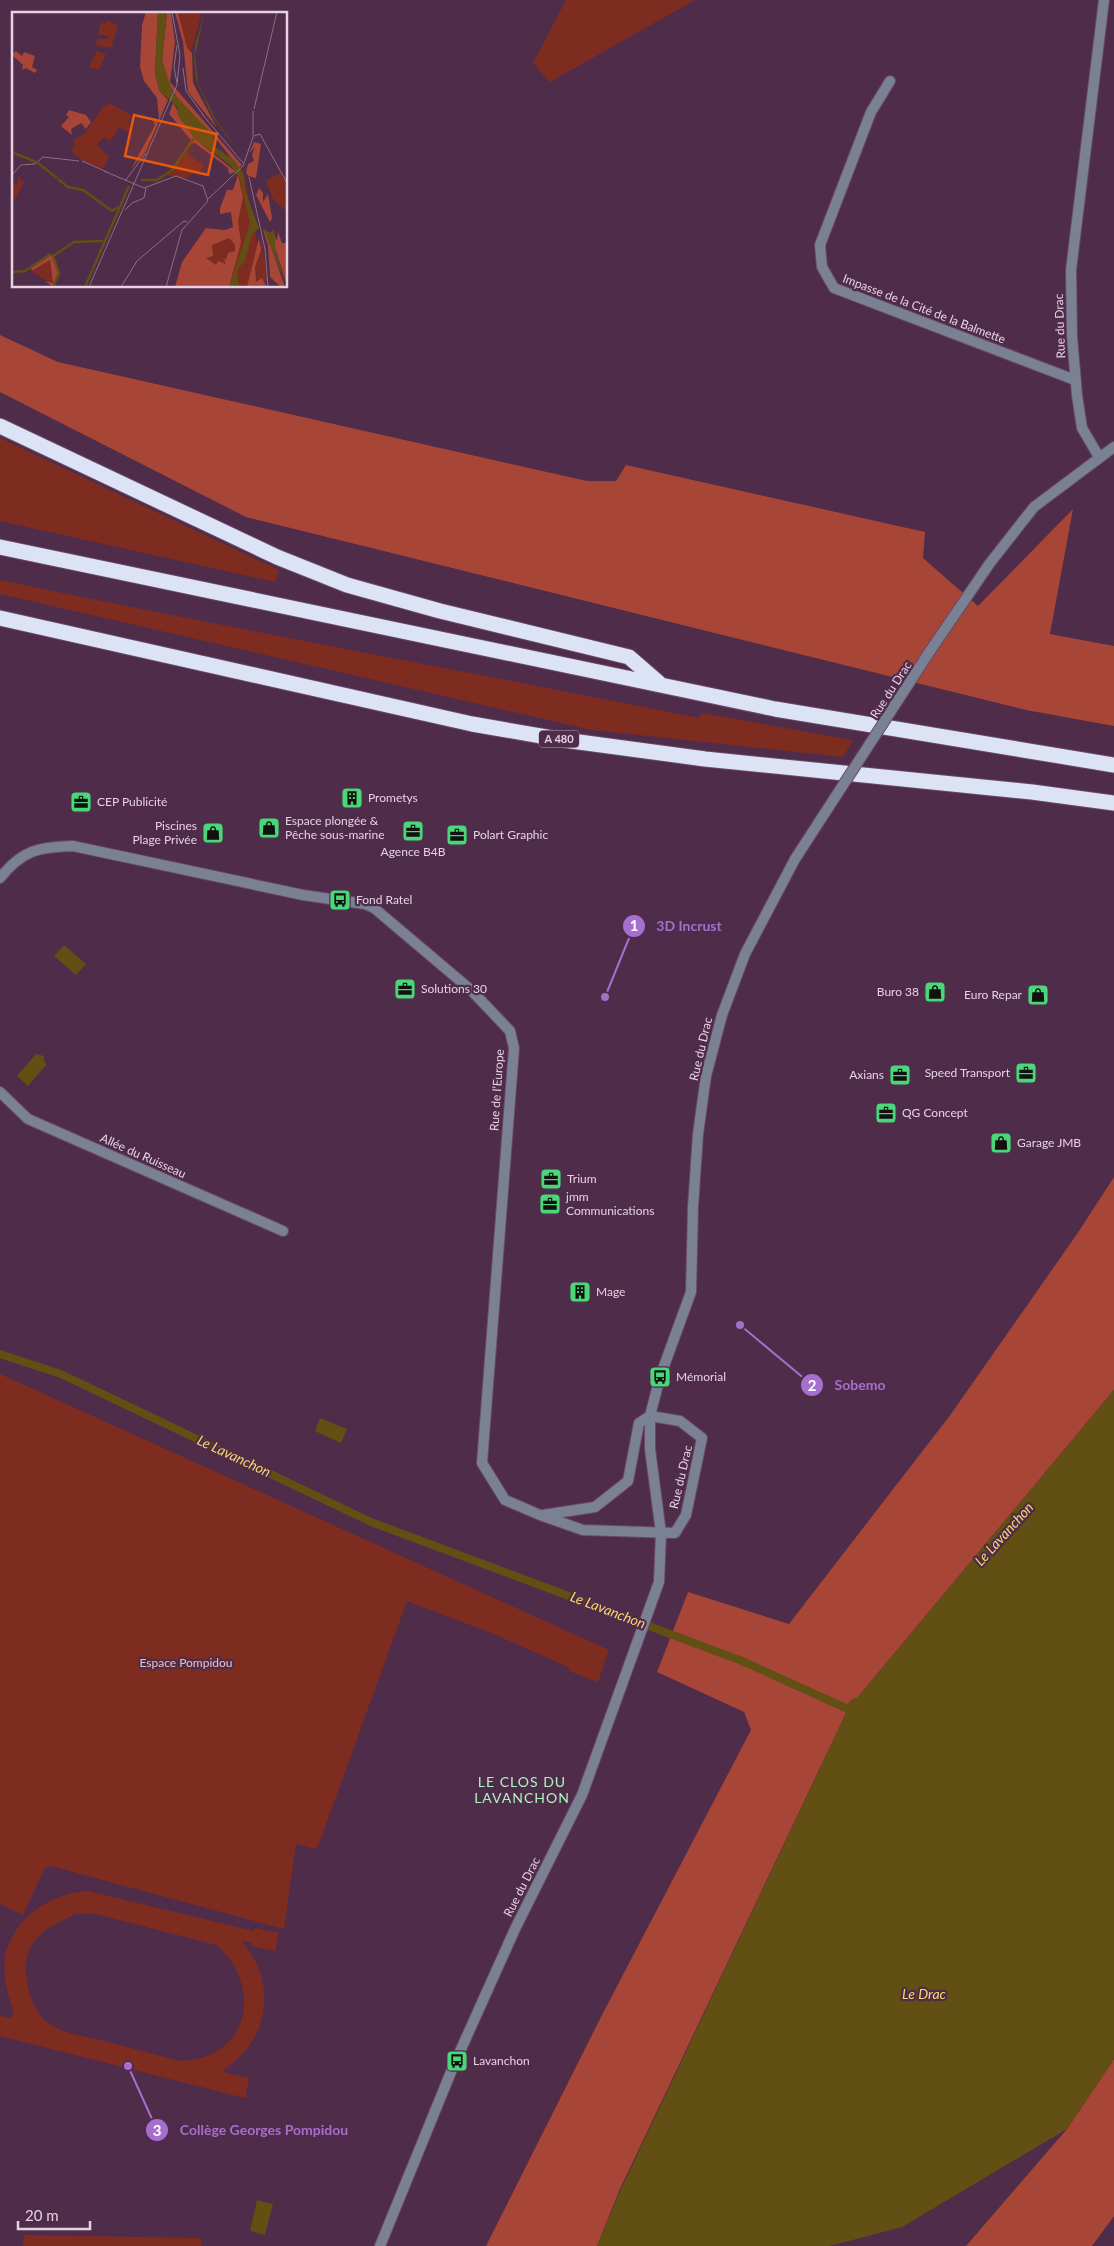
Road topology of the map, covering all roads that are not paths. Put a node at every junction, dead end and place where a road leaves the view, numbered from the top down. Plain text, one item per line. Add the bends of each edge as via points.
1 (1104, 0) edge
2 (890, 82) dead end
3 (1075, 380) junction
4 (0, 426) edge
5 (1114, 447) edge
6 (1099, 457) junction
7 (0, 547) edge
8 (5, 619) edge
9 (660, 684) junction
10 (1114, 765) edge
11 (1114, 803) edge
12 (0, 878) edge
13 (0, 1092) edge
14 (283, 1230) dead end
15 (650, 1416) junction
16 (540, 1515) junction
17 (661, 1533) junction
18 (380, 2246) edge

1 - 3 street, Rue du Drac via 1071,270
2 - 3 street, Impasse de la Cité de la Balmette via 871,112 820,245 822,267 834,288
3 - 6 street, Rue du Drac via 1082,428
4 - 9 highway via 277,557 347,584 440,611 629,657
5 - 6 street
6 - 15 street, Rue du Drac, bridge via 1034,507 990,563 796,859 745,954 722,1015 706,1076 698,1134 691,1292 660,1377
7 - 9 highway
8 - 11 highway, A 480 via 472,724 555,738 705,759
9 - 10 highway via 775,709
12 - 16 street, Rue de l'Europe via 11,864 35,850 72,846 303,895 365,904 374,908 471,990 510,1031 514,1048 482,1464 505,1500
13 - 14 street, Allée du Ruisseau via 28,1119
15 - 16 street via 639,1423 628,1481 595,1507
15 - 17 street, Rue du Drac via 650,1449
15 - 17 street, Rue du Drac via 680,1421 702,1438 686,1515 674,1534
16 - 17 street, Rue de l'Europe via 583,1530
17 - 18 street, Rue du Drac via 659,1582 582,1795 515,1929 453,2067

